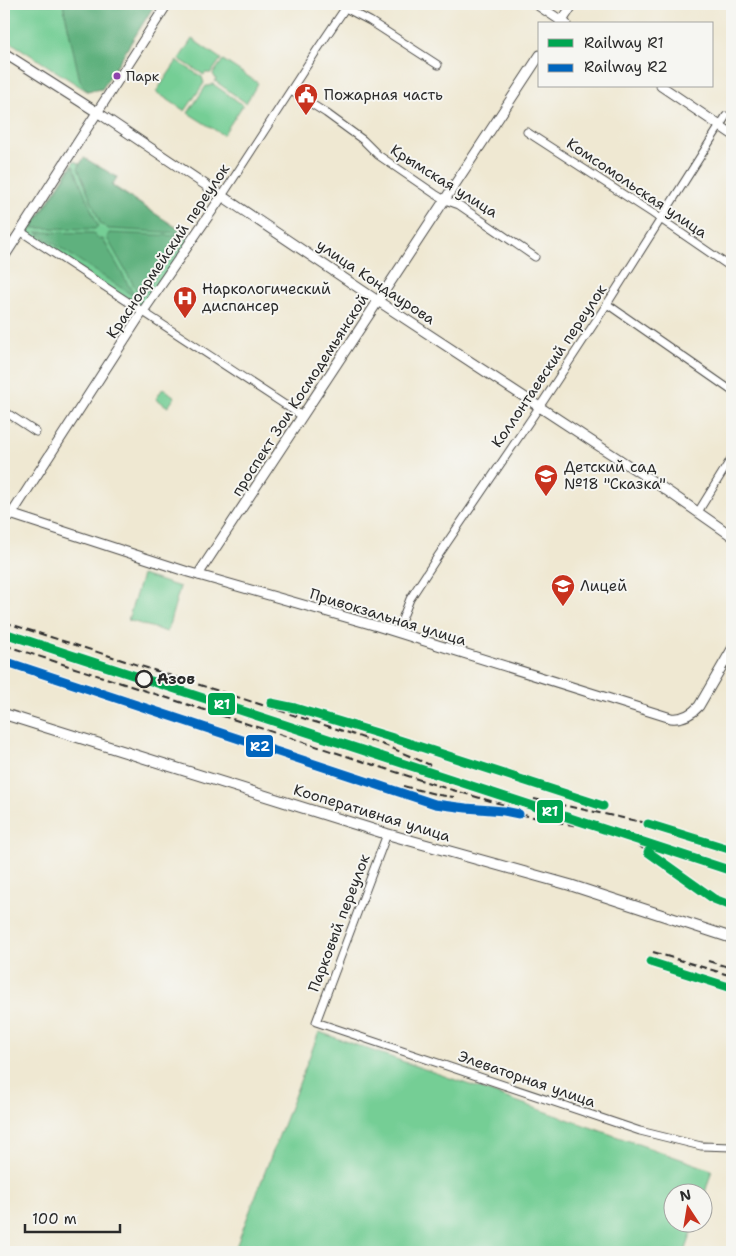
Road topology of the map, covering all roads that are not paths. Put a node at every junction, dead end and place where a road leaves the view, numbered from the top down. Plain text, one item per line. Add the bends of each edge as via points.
1 (167, 4) edge
2 (346, 4) edge
3 (536, 4) edge
4 (573, 4) edge
5 (562, 22) edge
6 (564, 22) edge
7 (4, 53) edge
8 (538, 58) edge
9 (438, 65) dead end
10 (665, 88) edge
11 (291, 91) junction
12 (97, 112) junction
13 (726, 116) dead end
14 (720, 126) junction
15 (527, 132) dead end
16 (732, 134) edge
17 (222, 196) junction
18 (444, 200) junction
19 (661, 220) junction
20 (20, 231) junction
21 (4, 257) edge
22 (535, 257) dead end
23 (732, 268) edge
24 (378, 301) junction
25 (607, 304) junction
26 (142, 312) junction
27 (732, 391) edge
28 (539, 407) junction
29 (4, 411) edge
30 (302, 416) junction
31 (36, 432) dead end
32 (732, 457) edge
33 (698, 512) junction
34 (7, 513) edge
35 (732, 536) edge
36 (200, 575) junction
37 (397, 632) junction
38 (732, 649) edge
39 (4, 714) edge
40 (387, 834) junction
41 (732, 938) edge
42 (316, 1022) joint
43 (732, 1147) edge

1 - 12 street
2 - 9 street via 348,10
2 - 11 street, Красноармейский переулок
3 - 5 street
4 - 6 street
7 - 12 street, улица Кондаурова
8 - 18 street, проспект Зои Космодемьянской
10 - 14 street
11 - 17 street, Красноармейский переулок
11 - 18 street, Крымская улица
12 - 17 street, улица Кондаурова
12 - 20 street
13 - 14 street, Коллонтаевский переулок
14 - 16 street
14 - 19 street, Коллонтаевский переулок
15 - 19 street, Комсомольская улица
17 - 24 street, улица Кондаурова
17 - 26 street, Красноармейский переулок
18 - 22 street, Крымская улица via 459,205
18 - 24 street, проспект Зои Космодемьянской
19 - 23 street, Комсомольская улица
19 - 25 street, Коллонтаевский переулок
20 - 21 street
20 - 26 street
24 - 28 street, улица Кондаурова
24 - 30 street, проспект Зои Космодемьянской
25 - 27 street
25 - 28 street, Коллонтаевский переулок
26 - 30 street
26 - 34 street, Красноармейский переулок
28 - 33 street, улица Кондаурова
28 - 37 street, Коллонтаевский переулок via 410,599
29 - 31 street
30 - 36 street, проспект Зои Космодемьянской
32 - 33 street
33 - 35 street, улица Кондаурова
34 - 36 street, Привокзальная улица
36 - 37 street, Привокзальная улица
37 - 38 street, Привокзальная улица via 671,718 685,717 699,706
39 - 40 main road, Кооперативная улица
40 - 41 main road, Кооперативная улица via 570,885
40 - 42 street, Парковый переулок
42 - 43 street, Элеваторная улица via 640,1132 701,1146

